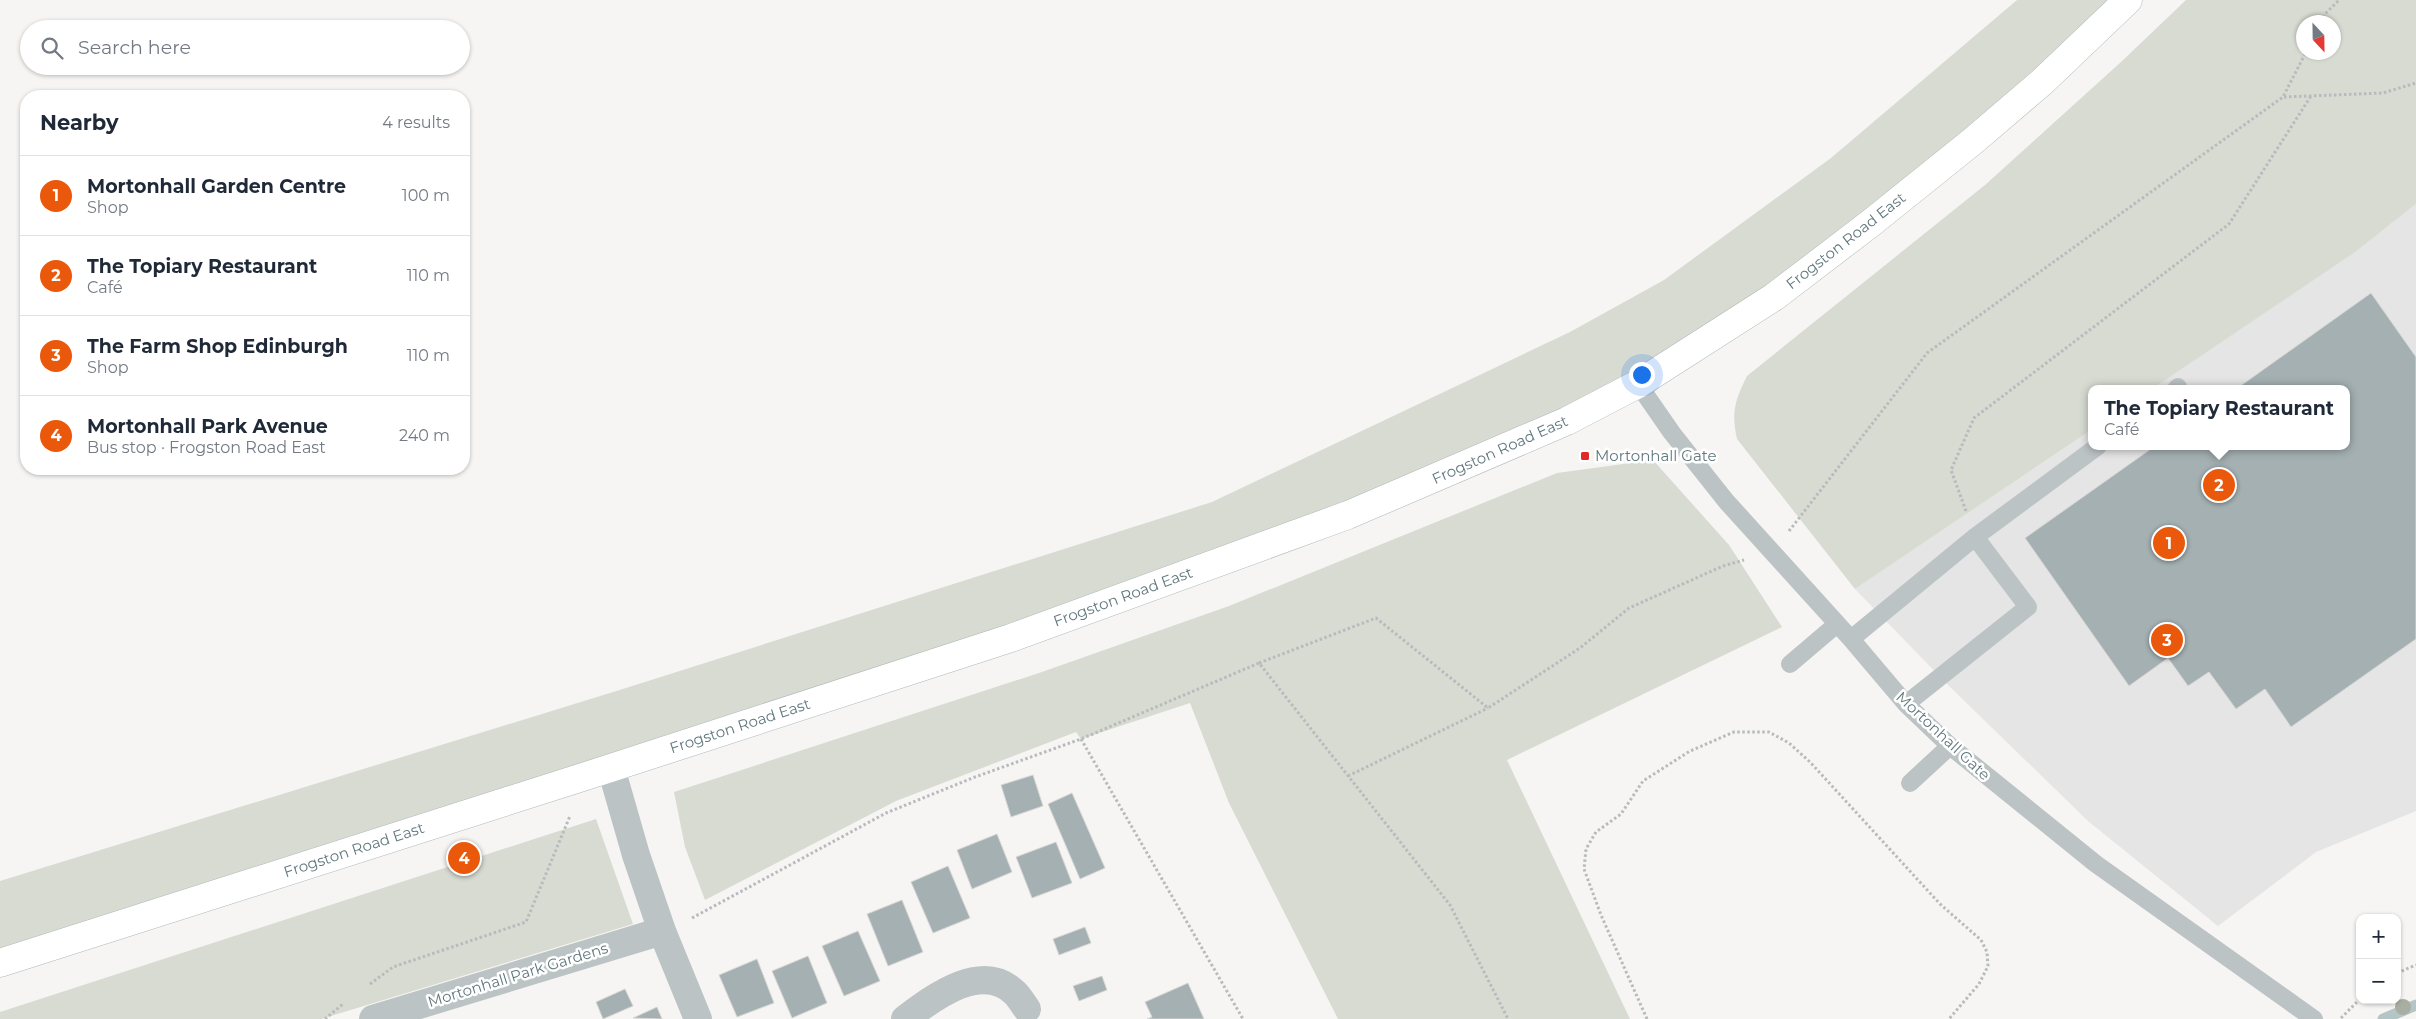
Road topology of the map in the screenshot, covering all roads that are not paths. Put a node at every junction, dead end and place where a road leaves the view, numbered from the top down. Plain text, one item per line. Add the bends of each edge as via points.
1 (2128, 0) edge
2 (1638, 384) junction
3 (2093, 450) edge
4 (1975, 537) junction
5 (1837, 624) junction
6 (1851, 639) junction
7 (1790, 664) dead end
8 (1906, 704) junction
9 (1950, 746) junction
10 (599, 772) junction
11 (1910, 783) dead end
12 (662, 931) junction
13 (0, 962) edge
14 (1027, 1009) dead end
15 (373, 1019) edge
16 (698, 1019) edge
17 (905, 1019) edge
18 (2314, 1019) edge

1 - 2 main road, Frogston Road East via 2042,82 1871,223 1774,296
2 - 5 lane, Mortonhall Gate via 1702,473
2 - 10 main road, Frogston Road East via 1567,421 1348,515 1010,638
3 - 4 lane
4 - 6 lane
4 - 8 lane via 2028,607
5 - 6 lane, Mortonhall Gate
5 - 7 lane
6 - 8 lane, Mortonhall Gate
8 - 9 lane, Mortonhall Gate
9 - 11 lane
9 - 18 lane, Mortonhall Gate via 2096,864
10 - 12 street via 636,855
10 - 13 main road, Frogston Road East
12 - 15 street, Mortonhall Park Gardens
12 - 16 street
14 - 17 street via 1015,993 999,983 975,981 956,986 930,1000

